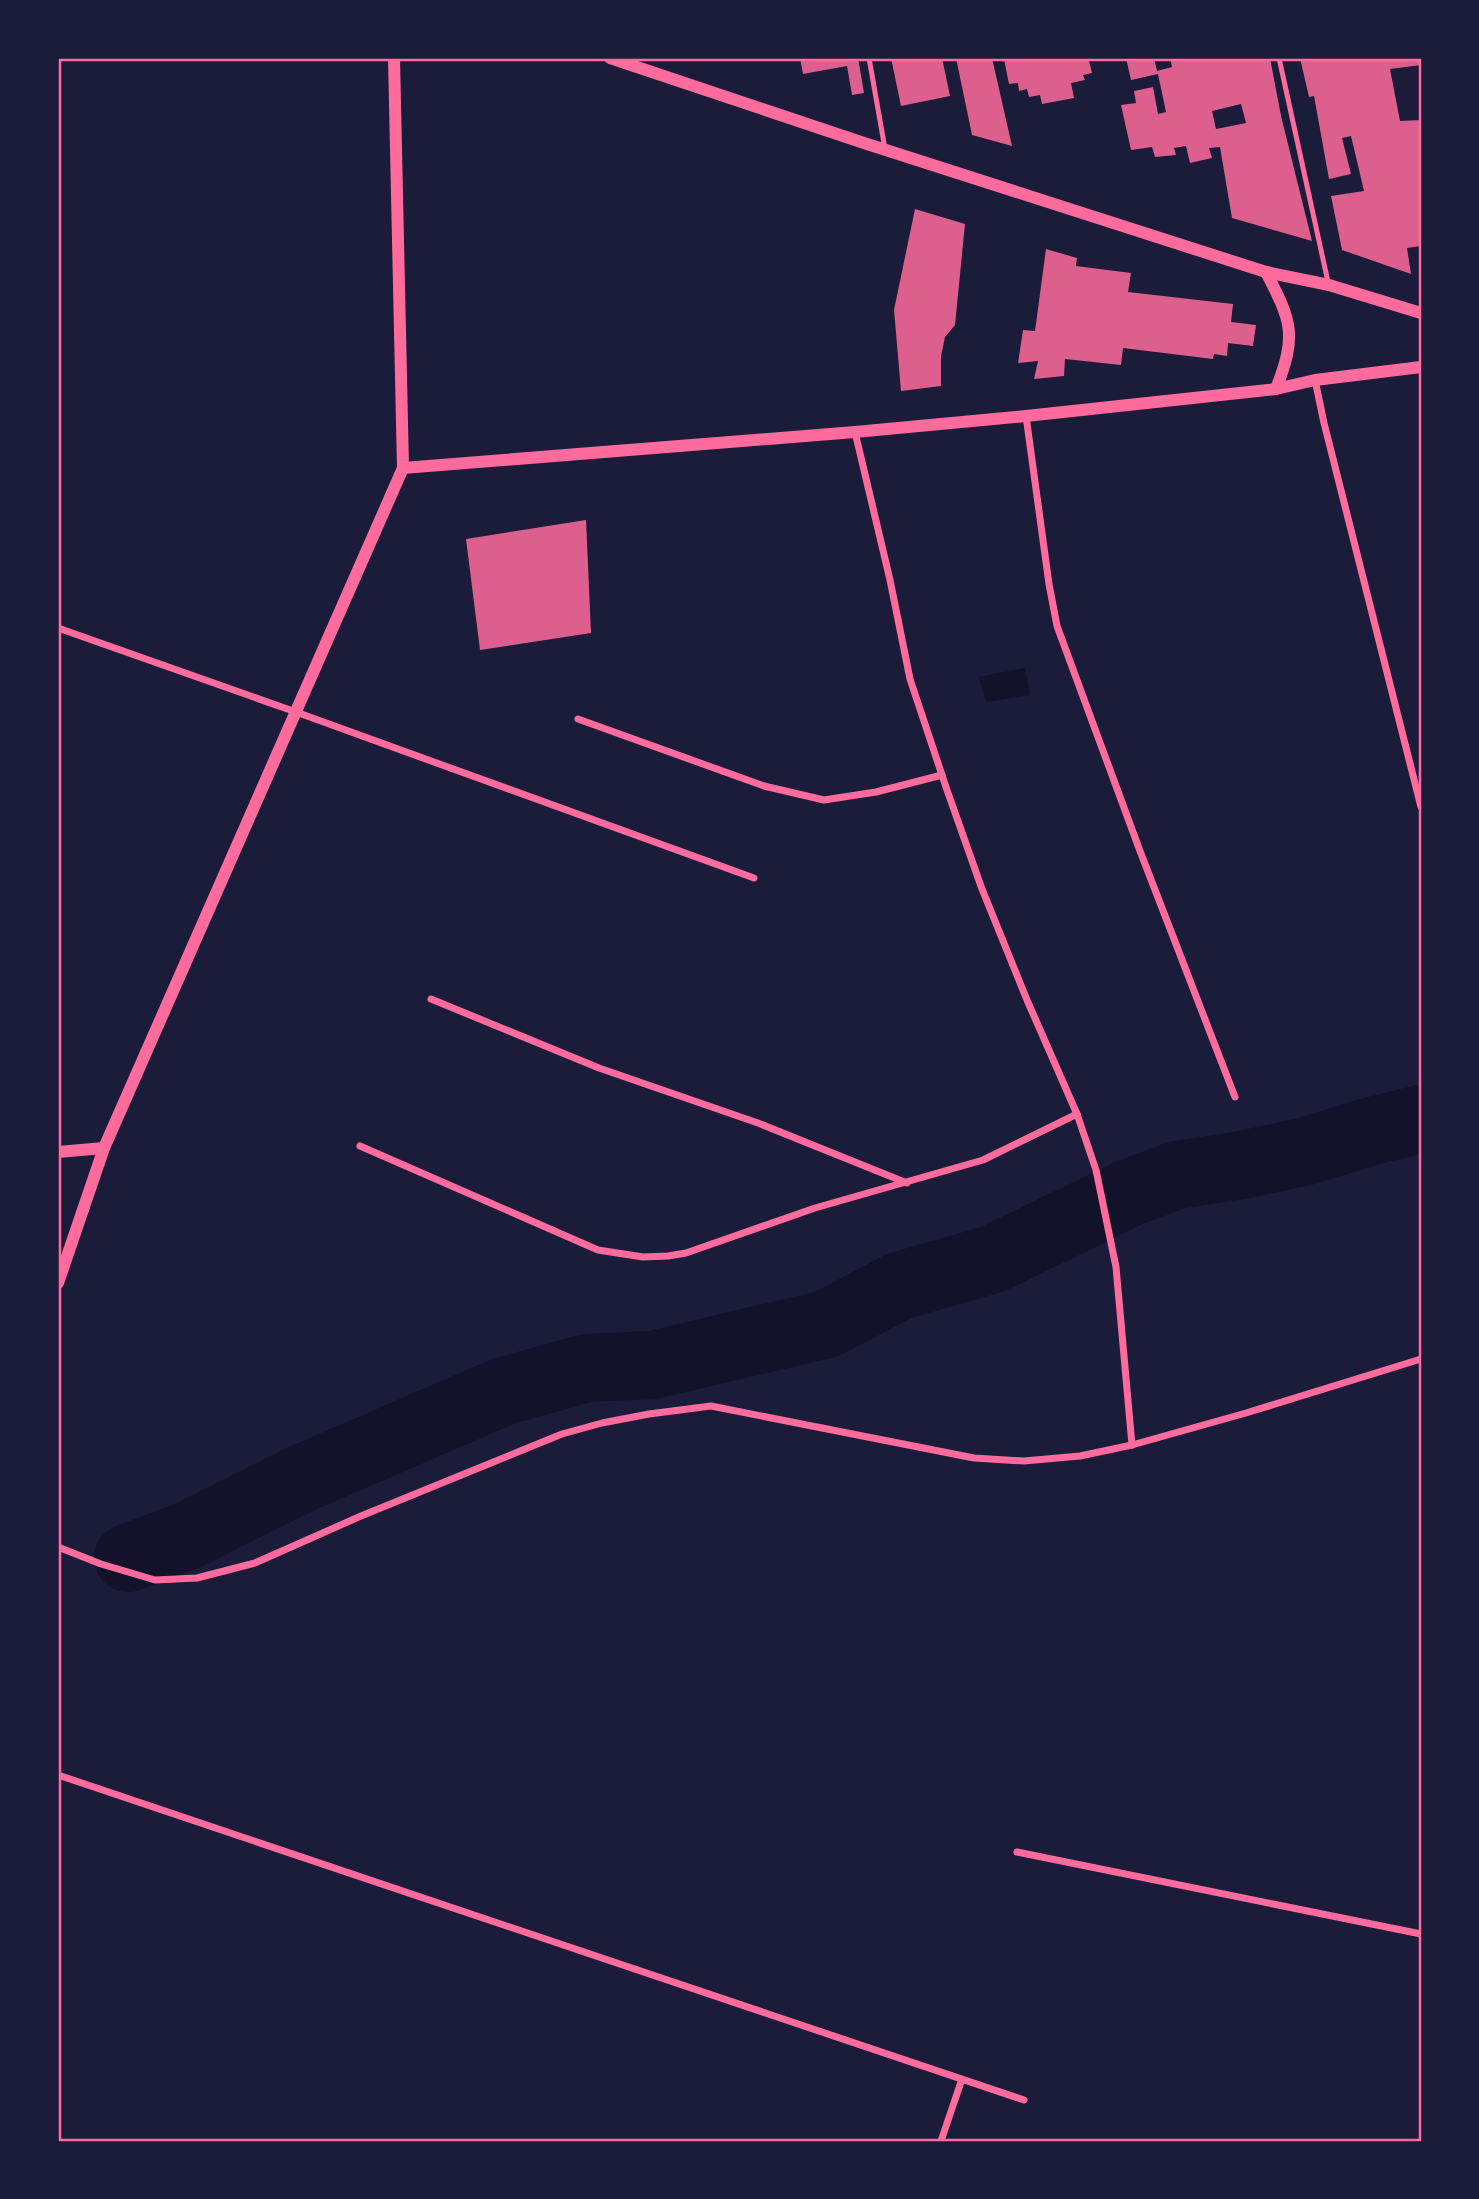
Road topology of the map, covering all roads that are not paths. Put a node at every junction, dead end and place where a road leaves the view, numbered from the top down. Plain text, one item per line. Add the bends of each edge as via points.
1 (394, 58) edge
2 (610, 58) edge
3 (869, 58) edge
4 (1279, 58) edge
5 (885, 149) junction
6 (1266, 272) junction
7 (1329, 285) junction
8 (1421, 313) edge
9 (1421, 367) edge
10 (1315, 380) junction
11 (1276, 389) junction
12 (1027, 416) junction
13 (855, 432) junction
14 (403, 468) junction
15 (58, 628) edge
16 (296, 712) junction
17 (579, 719) dead end
18 (942, 775) junction
19 (1421, 807) edge
20 (754, 878) dead end
21 (431, 999) dead end
22 (1235, 1097) dead end
23 (1077, 1114) junction
24 (360, 1146) dead end
25 (104, 1148) junction
26 (58, 1152) edge
27 (906, 1183) junction
28 (58, 1283) edge
29 (1421, 1359) edge
30 (1132, 1445) junction
31 (58, 1547) edge
32 (58, 1775) edge
33 (1017, 1852) dead end
34 (1421, 1934) edge
35 (962, 2078) junction
36 (1024, 2100) dead end
37 (941, 2141) edge

1 - 14 street
2 - 5 street
3 - 5 lane
4 - 7 lane
5 - 6 street
6 - 7 street
6 - 11 street via 1285,310 1290,333 1288,359
7 - 8 street
9 - 10 street
10 - 11 street
10 - 19 street
11 - 12 street
12 - 13 street
12 - 22 street via 1057,626
13 - 14 street
13 - 18 street via 910,679
14 - 16 street
15 - 16 street
16 - 20 street
16 - 25 street
17 - 18 street via 764,786 824,800
18 - 23 street via 982,889
21 - 27 street via 599,1068 758,1123
23 - 27 street via 983,1160
23 - 30 street via 1096,1170 1116,1267
24 - 27 street via 598,1250 643,1256 686,1254 815,1208
25 - 26 street
25 - 28 street
29 - 30 street
30 - 31 street via 1024,1461 974,1458 711,1406 637,1416 562,1434 256,1563 197,1578 155,1580
32 - 35 street
33 - 34 street
35 - 36 street
35 - 37 street

